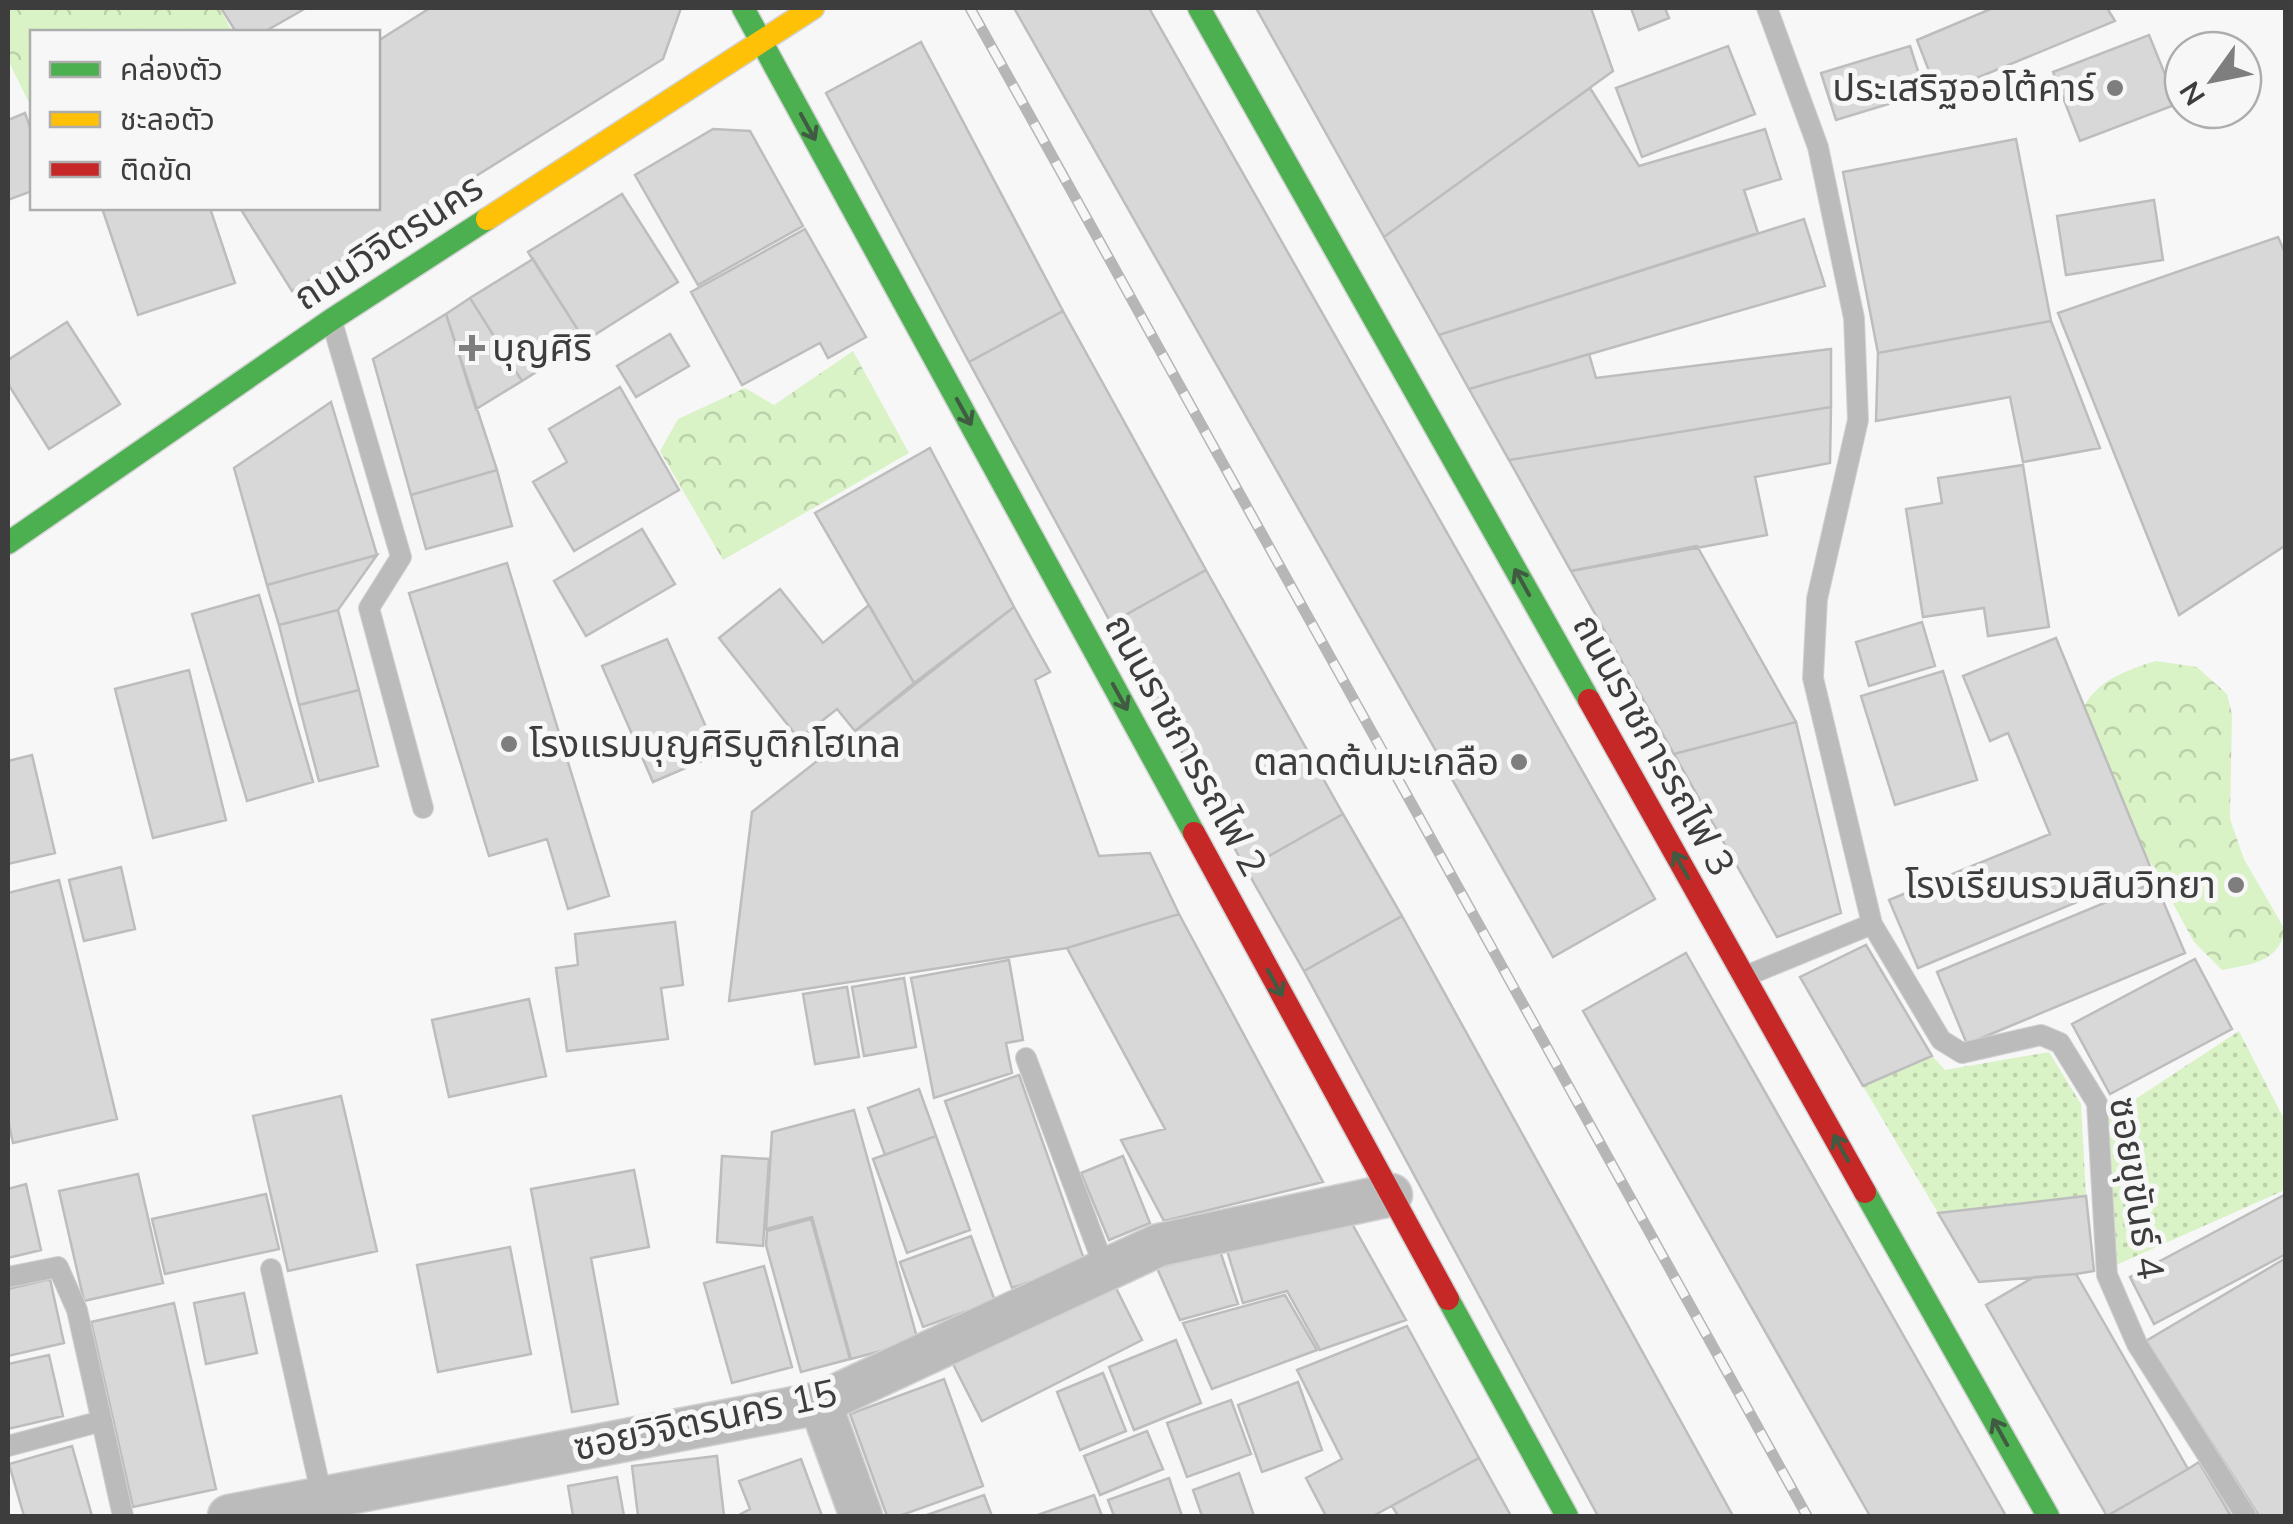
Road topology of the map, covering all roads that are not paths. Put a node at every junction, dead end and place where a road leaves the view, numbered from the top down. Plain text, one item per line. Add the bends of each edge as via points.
1 (742, 8) edge
2 (812, 8) edge
3 (1199, 8) edge
4 (1768, 8) edge
5 (762, 41) junction
6 (331, 320) junction
7 (8, 542) edge
8 (423, 808) dead end
9 (1872, 924) junction
10 (1744, 977) junction
11 (1026, 1058) dead end
12 (1391, 1195) junction
13 (271, 1269) dead end
14 (1105, 1269) junction
15 (8, 1277) edge
16 (820, 1403) junction
17 (102, 1421) junction
18 (8, 1446) edge
19 (422, 1497) edge
20 (322, 1498) junction
21 (123, 1516) edge
22 (229, 1516) edge
23 (861, 1516) edge
24 (1567, 1516) edge
25 (2048, 1516) edge
26 (2246, 1516) edge

1 - 5 street, ถนนราชการรถไฟ 2
2 - 5 street, ถนนวิจิตรนคร
10 -> 3 street, ถนนราชการรถไฟ 3
4 - 9 lane, ซอยขุขันธ์ 4 via 1818,147 1854,318 1858,420 1817,599 1813,678
5 - 6 street, ถนนวิจิตรนคร
5 -> 12 street, ถนนราชการรถไฟ 2
6 - 7 street, ถนนวิจิตรนคร
6 - 8 lane via 401,556 369,608
9 - 10 lane
9 - 26 lane, ซอยขุขันธ์ 4 via 1942,1040 1962,1053 2042,1035 2060,1043 2096,1103 2107,1275 2138,1344
25 -> 10 street, ถนนราชการรถไฟ 3
11 - 14 lane
12 - 14 street, ซอยวิจิตรนคร 15 via 1158,1245
12 - 24 street, ถนนราชการรถไฟ 2
13 - 20 lane
14 - 16 street, ซอยวิจิตรนคร 15
15 - 17 lane via 58,1267 77,1310
16 - 19 street, ซอยวิจิตรนคร 15
16 - 23 street
17 - 18 lane
17 - 21 lane
19 - 20 street, ซอยวิจิตรนคร 15
20 - 22 street, ซอยวิจิตรนคร 15

